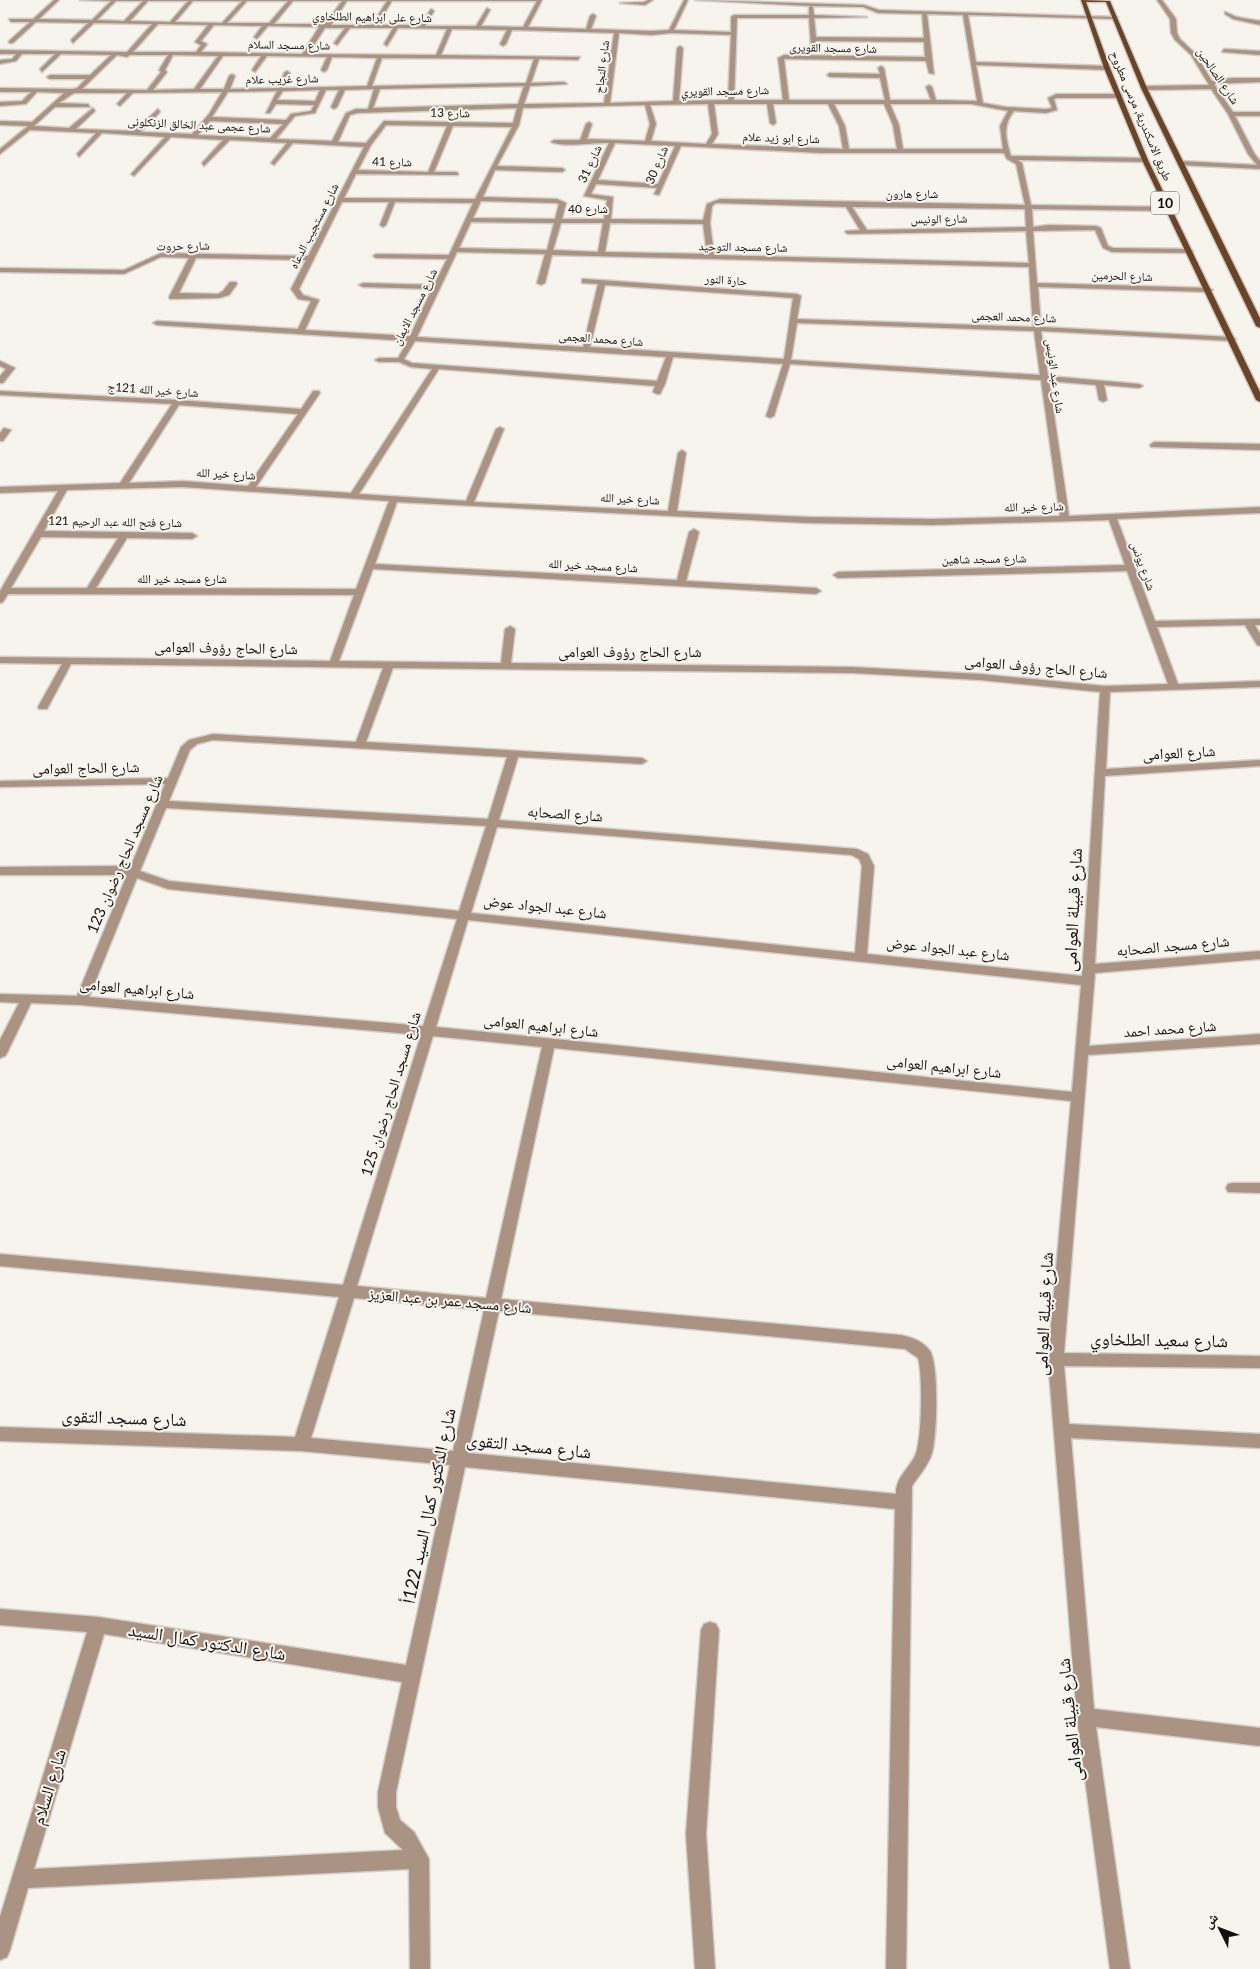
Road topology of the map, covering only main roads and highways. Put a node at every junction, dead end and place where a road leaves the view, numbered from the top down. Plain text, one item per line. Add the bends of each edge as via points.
1 (1083, 0) edge
2 (1108, 1) edge
3 (1260, 326) edge
4 (1260, 400) edge

1 - 2 main road
1 - 4 main road, طريق الاسكندرية, مرسى مطروح / 10 via 1145,160
2 - 3 main road, طريق الاسكندرية, مرسى مطروح / 10 via 1144,88

